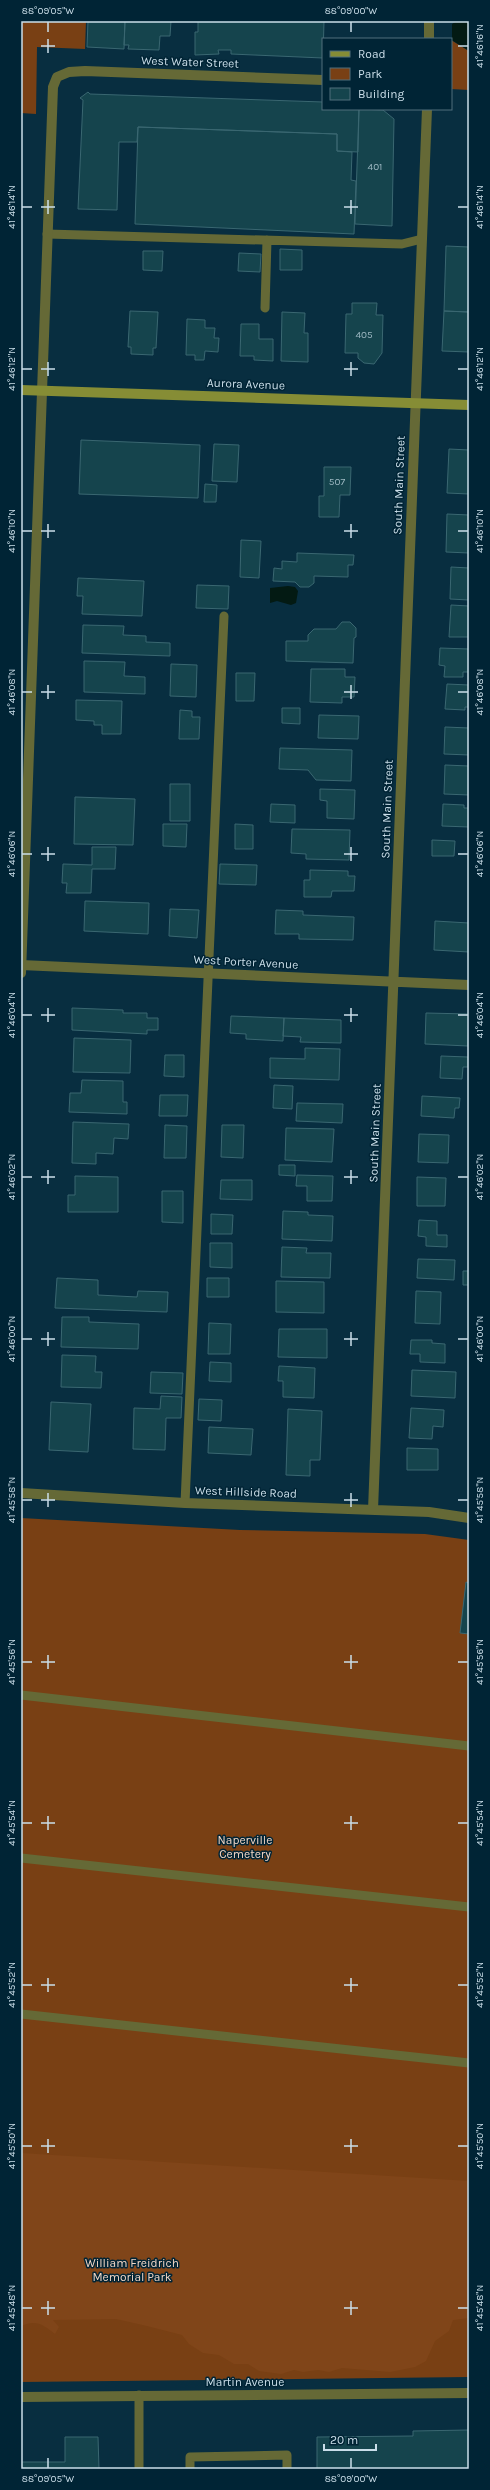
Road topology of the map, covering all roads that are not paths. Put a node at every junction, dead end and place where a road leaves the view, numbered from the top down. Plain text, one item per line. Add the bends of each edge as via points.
1 (429, 21) edge
2 (429, 38) edge
3 (322, 80) edge
4 (427, 110) edge
5 (47, 234) junction
6 (267, 240) junction
7 (422, 240) junction
8 (265, 308) dead end
9 (21, 390) edge
10 (41, 390) junction
11 (415, 404) junction
12 (469, 405) edge
13 (224, 616) dead end
14 (21, 965) edge
15 (21, 973) edge
16 (208, 973) junction
17 (394, 982) junction
18 (469, 985) edge
19 (21, 1493) edge
20 (185, 1503) junction
21 (373, 1510) junction
22 (469, 1518) edge
23 (21, 1695) edge
24 (468, 1745) edge
25 (21, 1858) edge
26 (469, 1907) edge
27 (21, 2014) edge
28 (469, 2063) edge
29 (469, 2393) edge
30 (139, 2396) junction
31 (21, 2397) edge
32 (139, 2469) edge
33 (190, 2469) edge
34 (287, 2469) edge

1 - 2 street
3 - 5 street, West Water Street via 85,71 69,72 57,77 53,87
4 - 7 street, South Main Street
5 - 6 lane
5 - 10 street
6 - 7 lane via 402,244
6 - 8 lane
7 - 11 street, South Main Street
9 - 10 main road, Aurora Avenue
10 - 11 main road, Aurora Avenue
10 - 14 street
11 - 12 main road, Aurora Avenue
11 - 17 street, South Main Street
13 - 16 lane
14 - 15 street
14 - 16 street, West Porter Avenue
16 - 17 street, West Porter Avenue
16 - 20 lane
17 - 18 street, West Porter Avenue
17 - 21 street, South Main Street
19 - 20 street, West Hillside Road
20 - 21 street, West Hillside Road
21 - 22 street, West Hillside Road via 429,1512
23 - 24 lane
25 - 26 lane
27 - 28 lane
29 - 30 street, Martin Avenue
30 - 31 street, Martin Avenue
30 - 32 lane
33 - 34 lane via 190,2457 287,2455

